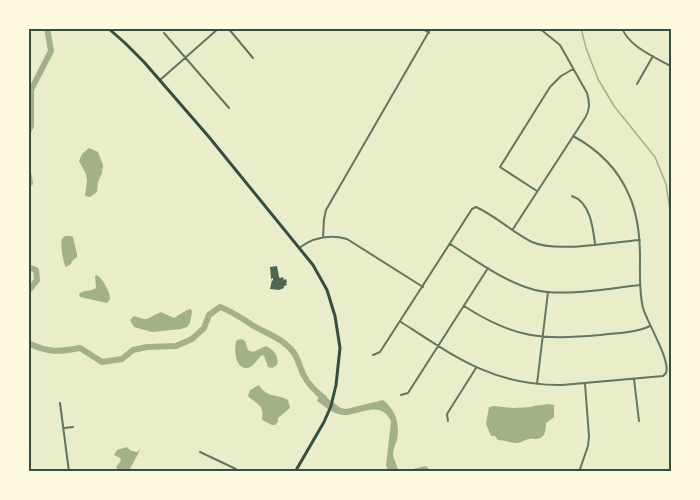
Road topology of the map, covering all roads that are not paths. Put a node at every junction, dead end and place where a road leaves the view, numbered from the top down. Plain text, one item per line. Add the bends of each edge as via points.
1 (108, 28) edge
2 (219, 28) edge
3 (228, 28) edge
4 (421, 28) edge
5 (431, 28) edge
6 (539, 28) edge
7 (622, 30) edge
8 (164, 33) dead end
9 (429, 33) junction
10 (653, 56) junction
11 (186, 57) junction
12 (253, 58) dead end
13 (672, 67) edge
14 (573, 69) junction
15 (159, 81) junction
16 (637, 84) dead end
17 (229, 108) dead end
18 (573, 136) junction
19 (537, 191) junction
20 (572, 196) dead end
21 (513, 230) junction
22 (323, 237) junction
23 (640, 240) junction
24 (450, 244) junction
25 (595, 244) junction
26 (299, 248) junction
27 (489, 268) junction
28 (640, 285) junction
29 (423, 287) junction
30 (548, 292) junction
31 (464, 306) junction
32 (401, 322) junction
33 (650, 326) junction
34 (543, 337) junction
35 (439, 346) junction
36 (373, 355) dead end
37 (476, 367) junction
38 (634, 379) junction
39 (537, 384) junction
40 (585, 384) junction
41 (401, 395) dead end
42 (60, 403) dead end
43 (448, 420) dead end
44 (639, 421) dead end
45 (73, 427) dead end
46 (64, 428) junction
47 (200, 452) dead end
48 (69, 471) edge
49 (238, 471) edge
50 (295, 471) edge
51 (579, 471) edge

1 - 15 main road
2 - 11 street
3 - 12 street
4 - 9 street
5 - 9 street
6 - 14 street via 560,45
7 - 10 street via 628,39
8 - 11 street
9 - 22 street via 326,210
10 - 13 street
10 - 16 street
11 - 15 street
11 - 17 street
14 - 18 street via 589,100 588,111
14 - 19 street via 553,84 500,167
15 - 26 main road
18 - 19 street
18 - 23 street via 601,156 622,182 635,212
19 - 21 street
20 - 25 street via 582,202 588,213
21 - 24 street via 476,207
21 - 25 street via 549,247
22 - 26 street
22 - 29 street via 352,241
23 - 25 street
23 - 28 street
24 - 27 street
24 - 29 street
26 - 50 main road via 327,290 340,348 331,406
27 - 30 street via 520,285
27 - 31 street
28 - 30 street
28 - 33 street
29 - 32 street
30 - 34 street
31 - 34 street via 498,326
31 - 35 street
32 - 35 street
32 - 36 street via 380,352
33 - 34 street via 632,332
33 - 38 street via 662,352 666,375
34 - 39 street
35 - 37 street
35 - 41 street via 408,393
37 - 39 street
37 - 43 street via 447,414
38 - 40 street
38 - 44 street
39 - 40 street
40 - 51 street via 589,436
42 - 46 street
45 - 46 street
46 - 48 street
47 - 49 street

